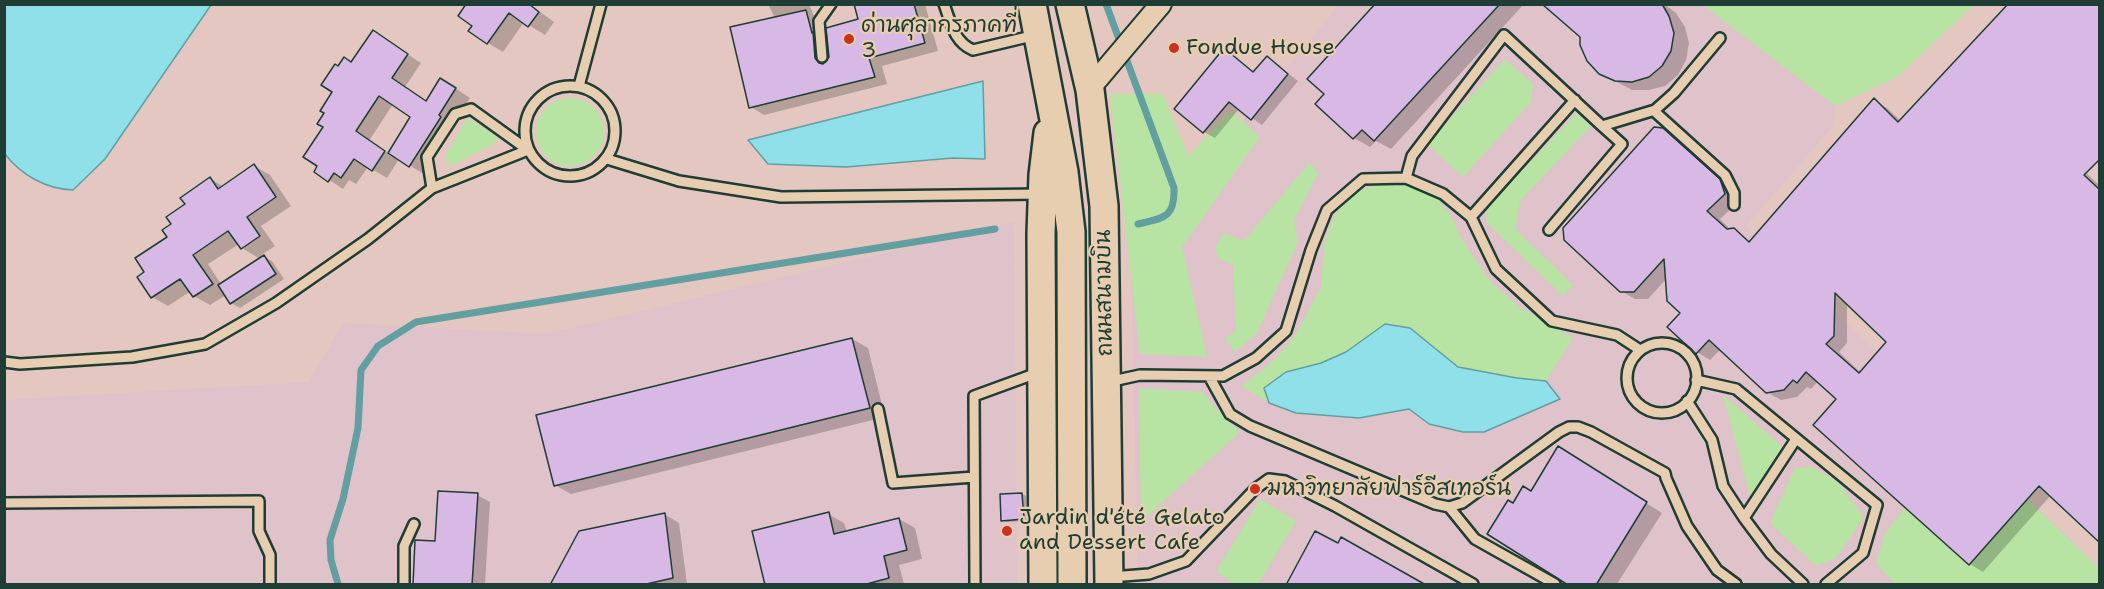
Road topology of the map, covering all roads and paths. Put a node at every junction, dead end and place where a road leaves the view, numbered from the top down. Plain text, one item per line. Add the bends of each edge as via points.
1 (601, 4) edge
2 (831, 4) edge
3 (945, 4) edge
4 (1032, 4) edge
5 (1070, 4) edge
6 (1161, 4) edge
7 (1039, 34) junction
8 (1720, 38) dead end
9 (822, 57) dead end
10 (579, 86) junction
11 (1090, 88) junction
12 (1575, 100) junction
13 (1051, 103) junction
14 (1654, 111) junction
15 (1602, 126) junction
16 (528, 150) junction
17 (607, 159) junction
18 (1406, 178) junction
19 (432, 188) junction
20 (1042, 194) junction
21 (1734, 205) dead end
22 (1471, 217) junction
23 (1549, 230) dead end
24 (1640, 350) junction
25 (4, 362) edge
26 (1042, 371) junction
27 (1209, 376) junction
28 (1696, 380) junction
29 (1106, 382) junction
30 (1687, 401) junction
31 (878, 409) dead end
32 (1797, 439) junction
33 (974, 477) junction
34 (4, 503) edge
35 (1449, 507) junction
36 (1743, 518) junction
37 (414, 524) dead end
38 (1109, 581) edge
39 (270, 585) edge
40 (404, 585) edge
41 (975, 585) edge
42 (1043, 585) edge
43 (1072, 585) edge
44 (1473, 585) edge
45 (1555, 585) edge
46 (1736, 585) edge
47 (1803, 585) edge
48 (1826, 585) edge

1 - 10 lane
2 - 9 lane via 819,21
3 - 7 lane via 955,35 973,50
4 - 7 main road, ถนนสนามบิน
5 - 11 main road, ถนนสนามบิน
6 - 11 street
7 - 13 main road, ถนนสนามบิน
8 - 14 lane
10 - 16 lane via 547,91 534,102 526,117 524,134
10 - 17 lane via 594,92 613,115 614,145
11 - 29 main road, ถนนสนามบิน via 1104,206
12 - 15 lane
12 - 18 lane via 1504,34 1412,156
12 - 22 lane
13 - 20 main road, ถนนสนามบิน
13 - 43 main road, ถนนสนามบิน via 1071,232
14 - 15 lane
14 - 21 lane via 1725,175 1734,193
15 - 23 lane via 1622,144
16 - 17 lane via 537,163 565,177 595,170
16 - 19 lane
16 - 19 lane via 471,109 455,114 427,158
17 - 20 lane via 679,181 781,197
18 - 22 lane via 1443,194
18 - 27 lane via 1363,179 1327,210 1286,331 1256,358 1223,376
19 - 25 lane via 368,239 205,344 132,357
20 - 26 main road, ถนนสนามบิน
22 - 24 lane via 1496,269 1552,321 1617,335
24 - 28 lane via 1661,343 1682,350 1690,358
24 - 30 lane via 1632,359 1627,381 1636,401 1645,409 1668,412
26 - 33 lane via 974,396
26 - 42 main road, ถนนสนามบิน
27 - 29 lane via 1140,375
27 - 35 lane via 1230,414 1250,426
28 - 30 lane
28 - 32 lane via 1736,389
29 - 38 main road, ถนนสนามบิน
30 - 36 lane via 1712,440 1723,486
31 - 33 lane via 893,483
32 - 36 lane
32 - 48 lane via 1877,505 1863,553
33 - 41 lane
34 - 39 lane via 259,501 259,531 270,555
35 - 45 lane via 1475,539
35 - 46 lane via 1462,503 1559,432 1578,427 1665,473 1688,526 1717,570
36 - 47 lane via 1771,554
37 - 40 lane via 404,546
38 - 44 lane via 1186,561 1269,479 1285,481 1335,506

